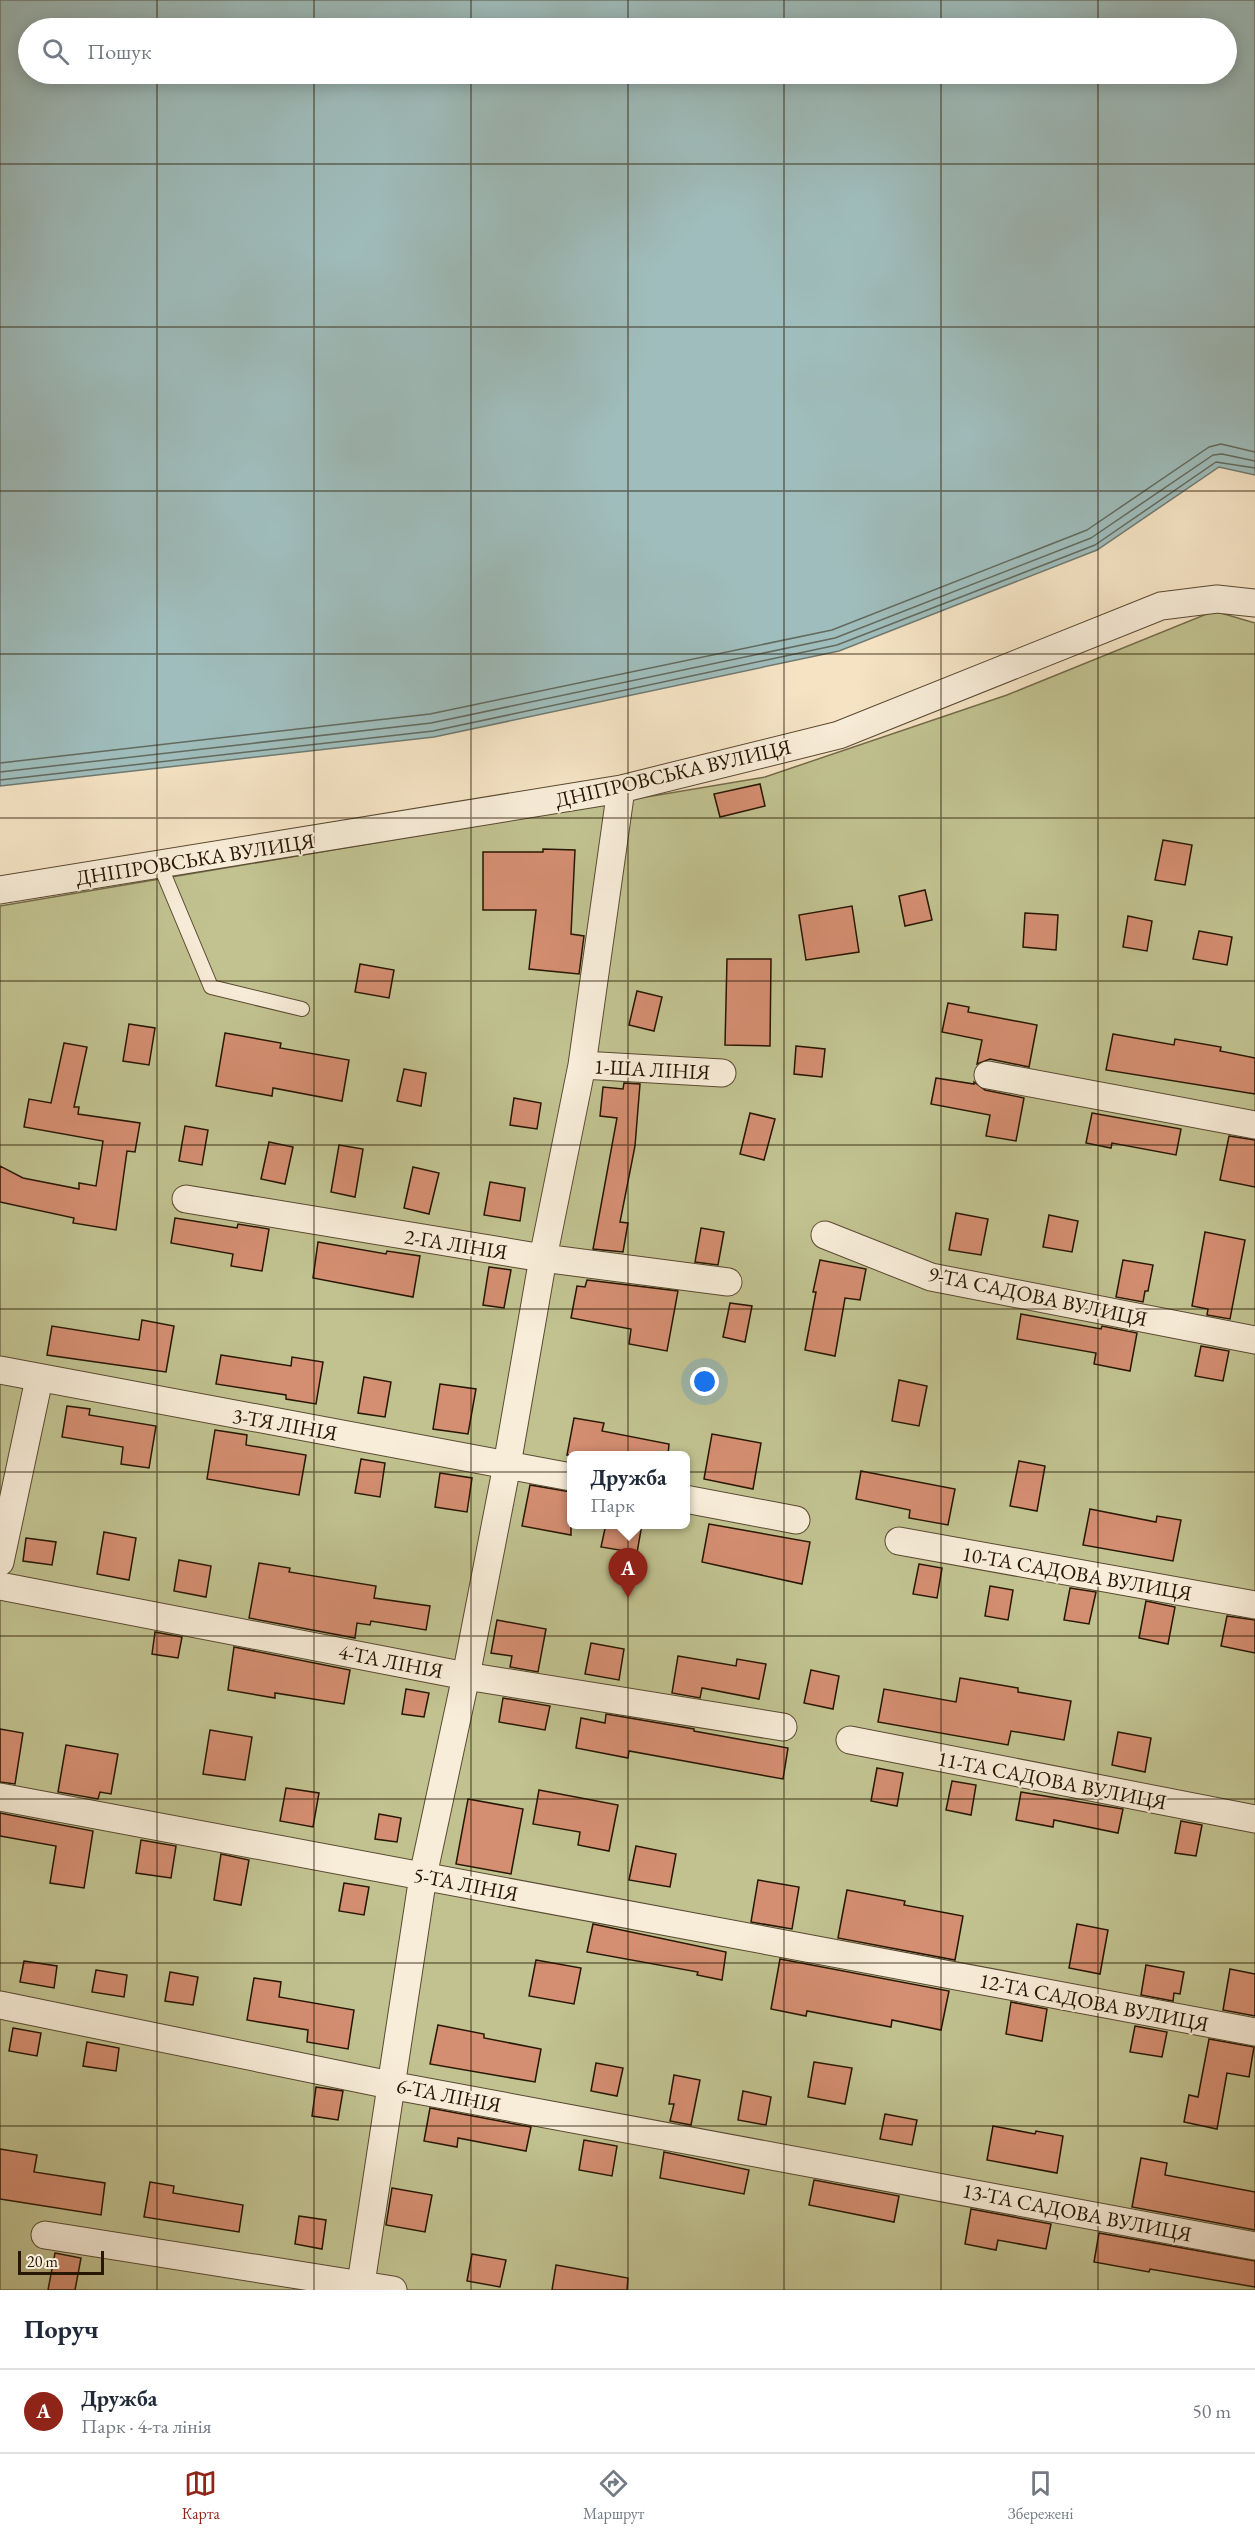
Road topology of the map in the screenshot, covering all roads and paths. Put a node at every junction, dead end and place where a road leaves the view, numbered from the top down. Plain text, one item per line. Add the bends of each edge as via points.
1 (1255, 603) edge
2 (621, 789) junction
3 (160, 865) junction
4 (0, 890) edge
5 (302, 1009) dead end
6 (582, 1065) junction
7 (722, 1073) dead end
8 (987, 1075) dead end
9 (1255, 1125) edge
10 (186, 1199) dead end
11 (825, 1235) dead end
12 (543, 1258) junction
13 (728, 1282) dead end
14 (1255, 1340) edge
15 (0, 1370) edge
16 (39, 1379) junction
17 (507, 1465) junction
18 (567, 1476) edge
19 (690, 1500) edge
20 (796, 1520) dead end
21 (899, 1541) dead end
22 (0, 1562) edge
23 (0, 1586) edge
24 (1255, 1605) edge
25 (466, 1676) junction
26 (783, 1728) dead end
27 (850, 1740) dead end
28 (0, 1797) edge
29 (1255, 1819) edge
30 (423, 1876) junction
31 (932, 1972) joint
32 (0, 2005) edge
33 (1255, 2032) edge
34 (390, 2085) junction
35 (900, 2179) joint
36 (45, 2235) dead end
37 (1255, 2246) edge
38 (361, 2287) edge
39 (393, 2290) edge

1 - 2 street, ДНІПРОВСЬКА ВУЛИЦЯ via 1217,599 1161,606 839,735
2 - 3 street, ДНІПРОВСЬКА ВУЛИЦЯ
2 - 6 street
3 - 4 street, ДНІПРОВСЬКА ВУЛИЦЯ
3 - 5 lane via 211,987
6 - 7 street, 1-ША ЛІНІЯ
6 - 12 street
8 - 9 street
10 - 12 street, 2-ГА ЛІНІЯ
11 - 14 street, 9-ТА САДОВА ВУЛИЦЯ via 931,1277
12 - 13 street, 2-ГА ЛІНІЯ
12 - 17 street
15 - 16 street, 3-ТЯ ЛІНІЯ
16 - 17 street, 3-ТЯ ЛІНІЯ
16 - 22 street
17 - 18 street, 3-ТЯ ЛІНІЯ
17 - 25 street
19 - 20 street
21 - 24 street, 10-ТА САДОВА ВУЛИЦЯ
23 - 25 street, 4-ТА ЛІНІЯ
25 - 26 street, 4-ТА ЛІНІЯ
25 - 30 street
27 - 29 street, 11-ТА САДОВА ВУЛИЦЯ
28 - 30 street, 5-ТА ЛІНІЯ
30 - 31 street, 5-ТА ЛІНІЯ
30 - 34 street
31 - 33 street, 12-ТА САДОВА ВУЛИЦЯ
32 - 34 street, 6-ТА ЛІНІЯ
34 - 35 street, 6-ТА ЛІНІЯ
34 - 38 street
35 - 37 street, 13-ТА САДОВА ВУЛИЦЯ
36 - 38 street
38 - 39 street

